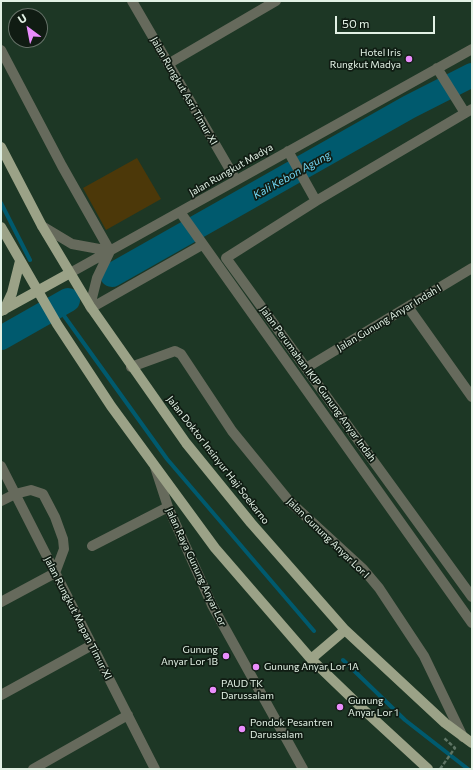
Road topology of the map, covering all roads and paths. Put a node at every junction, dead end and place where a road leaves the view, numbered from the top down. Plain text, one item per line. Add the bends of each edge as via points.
1 (132, 1) edge
2 (276, 1) edge
3 (472, 49) edge
4 (1, 50) edge
5 (168, 64) junction
6 (439, 72) junction
7 (469, 111) edge
8 (1, 147) edge
9 (290, 155) junction
10 (236, 180) junction
11 (316, 201) junction
12 (180, 212) junction
13 (42, 226) junction
14 (1, 227) edge
15 (202, 244) junction
16 (110, 251) junction
17 (20, 261) junction
18 (472, 268) edge
19 (70, 273) junction
20 (37, 291) junction
21 (89, 306) junction
22 (408, 307) junction
23 (2, 311) edge
24 (131, 366) junction
25 (306, 368) junction
26 (471, 393) edge
27 (1, 466) edge
28 (155, 467) junction
29 (15, 494) junction
30 (1, 501) edge
31 (168, 507) junction
32 (92, 546) dead end
33 (55, 572) junction
34 (472, 597) edge
35 (1, 602) edge
36 (472, 623) edge
37 (345, 630) junction
38 (92, 645) junction
39 (311, 659) junction
40 (1, 695) edge
41 (128, 715) junction
42 (463, 737) junction
43 (472, 743) edge
44 (453, 752) dead end
45 (33, 769) edge
46 (155, 769) edge
47 (303, 769) edge
48 (428, 769) edge
49 (440, 769) edge

1 - 5 street, Jalan Rungkut Asri Timur XI
2 - 5 street
3 - 6 street, Jalan Rungkut Madya
4 - 16 street
5 - 10 street, Jalan Rungkut Asri Timur XI
6 - 7 street, Jalan Perumahan IKIP Gunung Anyar Indah via 459,103
6 - 9 street, Jalan Rungkut Madya
7 - 11 street, Jalan Perumahan IKIP Gunung Anyar Indah
8 - 13 main road, Jalan Doktor Insinyur Haji Soekarno
9 - 10 street, Jalan Rungkut Madya
9 - 11 street
10 - 12 street, Jalan Rungkut Madya
11 - 25 street, Jalan Perumahan IKIP Gunung Anyar Indah via 226,258
12 - 15 street
12 - 16 street, Jalan Rungkut Madya
13 - 16 street via 72,244
13 - 19 main road, Jalan Doktor Insinyur Haji Soekarno
14 - 17 main road
15 - 21 street
15 - 36 street
16 - 19 street, Jalan Rungkut Madya
16 - 21 street via 97,278
17 - 20 main road
17 - 23 main road via 12,293
18 - 22 street, Jalan Gunung Anyar Indah I
19 - 20 main road, Jalan Rungkut Madya
19 - 21 main road, Jalan Doktor Insinyur Haji Soekarno
20 - 23 main road, Jalan Rungkut Madya
20 - 28 main road via 111,406
21 - 24 main road, Jalan Doktor Insinyur Haji Soekarno
22 - 25 street, Jalan Gunung Anyar Indah I
22 - 26 street
24 - 37 main road, Jalan Doktor Insinyur Haji Soekarno via 186,442 241,511
24 - 42 street, Jalan Gunung Anyar Lor I via 175,350 181,354 232,431 289,501 363,569 379,588 424,656
25 - 34 street, Jalan Perumahan IKIP Gunung Anyar Indah
27 - 29 street, Jalan Rungkut Mapan Timur XI
28 - 31 street, Jalan Raya Gunung Anyar Lor
28 - 39 main road via 215,548
29 - 30 street
29 - 33 street, Jalan Rungkut Mapan Timur XI
29 - 33 street via 31,490 43,494 55,517 64,549
31 - 32 street
31 - 47 street, Jalan Raya Gunung Anyar Lor via 212,605
33 - 35 street
33 - 38 street, Jalan Rungkut Mapan Timur XI
37 - 39 main road
37 - 42 main road, Jalan Doktor Insinyur Haji Soekarno
38 - 40 street
38 - 41 street, Jalan Rungkut Mapan Timur XI
39 - 48 main road
41 - 45 street
41 - 46 street, Jalan Rungkut Mapan Timur XI
42 - 43 main road, Jalan Doktor Insinyur Haji Soekarno
44 - 49 path

